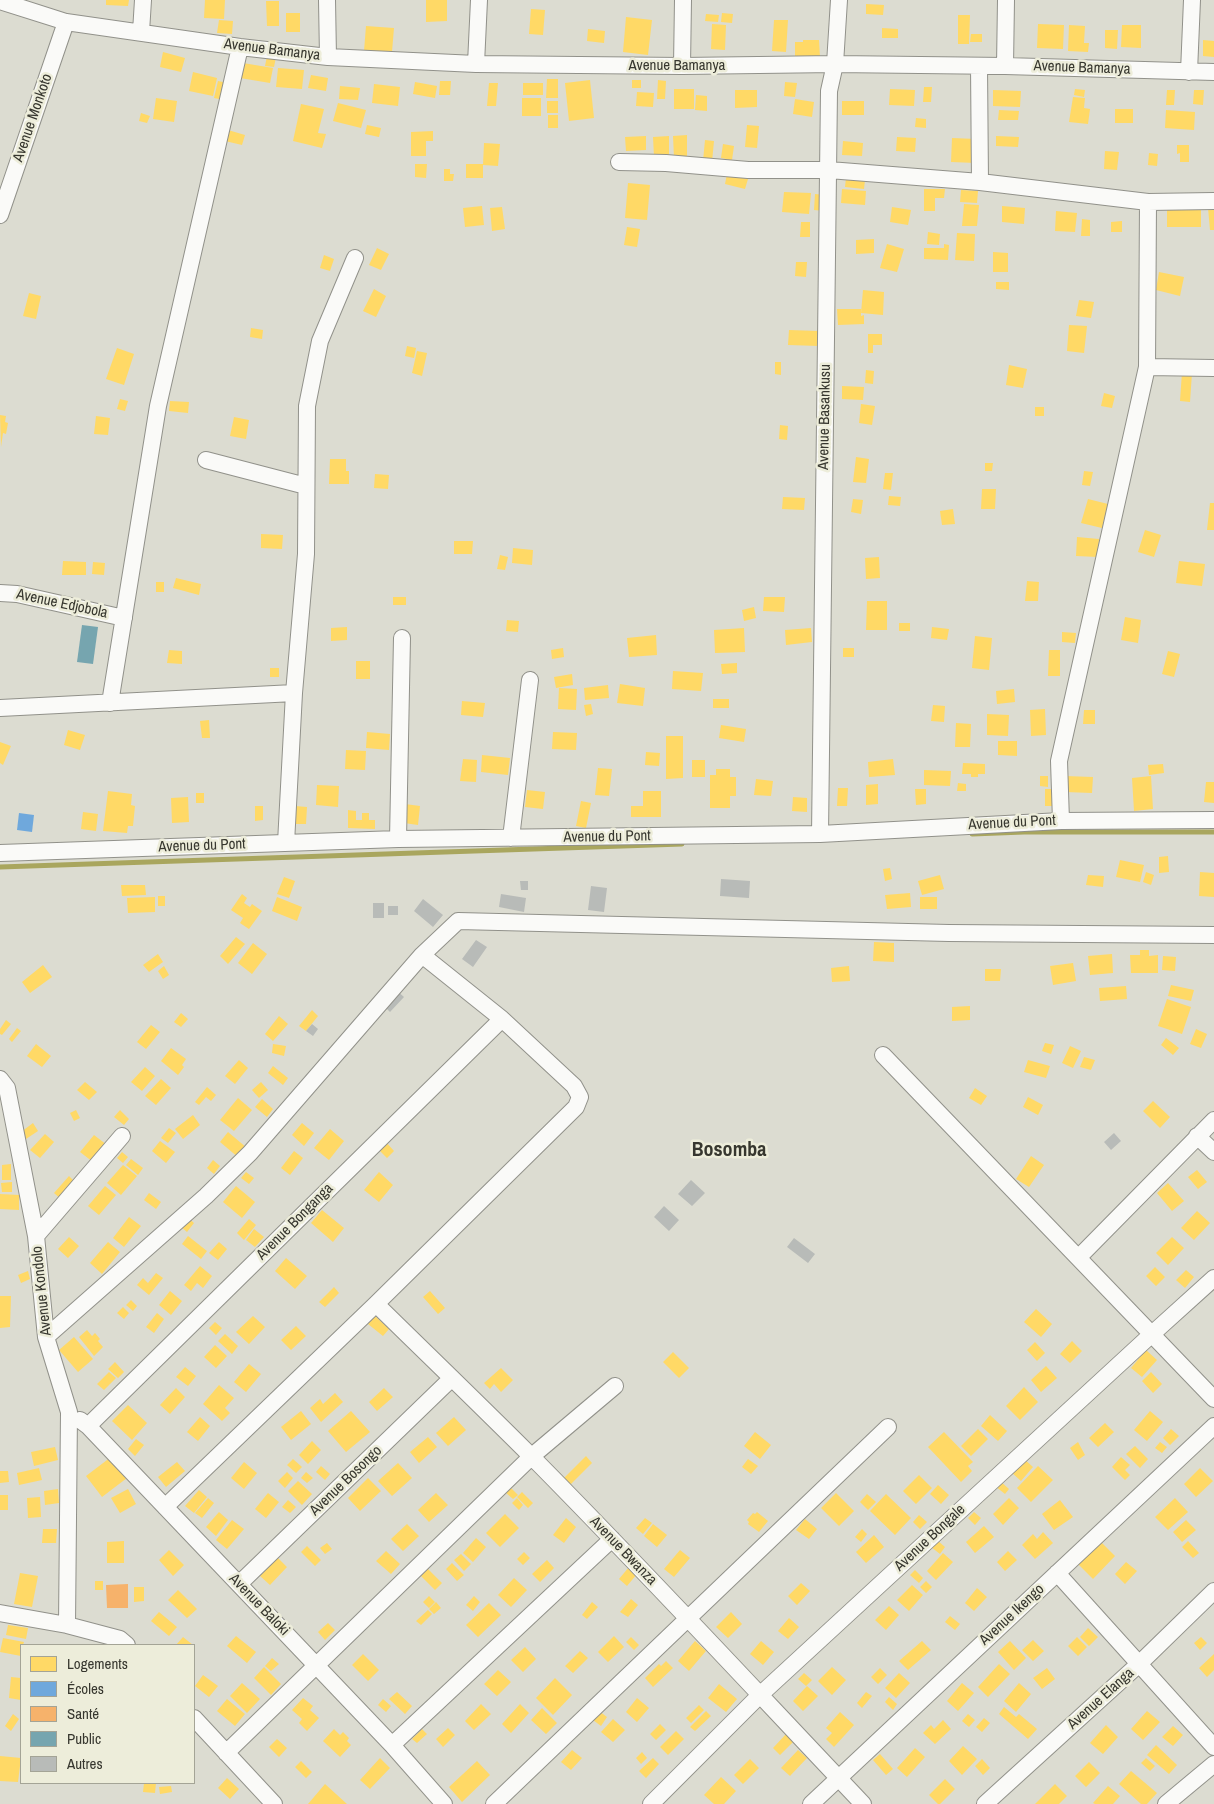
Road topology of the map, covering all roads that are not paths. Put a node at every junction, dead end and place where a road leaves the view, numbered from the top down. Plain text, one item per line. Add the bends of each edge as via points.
1 (143, 0) edge
2 (327, 0) edge
3 (479, 0) edge
4 (682, 0) edge
5 (839, 0) edge
6 (1006, 0) edge
7 (1192, 0) edge
8 (0, 1) edge
9 (66, 22) junction
10 (141, 32) junction
11 (240, 47) junction
12 (328, 57) junction
13 (476, 64) junction
14 (835, 64) junction
15 (682, 66) junction
16 (979, 66) junction
17 (1004, 66) junction
18 (1189, 72) junction
19 (1214, 72) edge
20 (619, 162) dead end
21 (829, 170) junction
22 (980, 182) junction
23 (1214, 201) edge
24 (1148, 202) junction
25 (0, 215) edge
26 (355, 258) dead end
27 (1147, 367) junction
28 (1214, 368) edge
29 (206, 460) dead end
30 (306, 486) junction
31 (0, 593) edge
32 (124, 618) junction
33 (402, 638) dead end
34 (530, 680) dead end
35 (294, 693) junction
36 (110, 703) junction
37 (0, 708) edge
38 (1214, 820) edge
39 (1061, 821) junction
40 (820, 834) junction
41 (511, 838) junction
42 (398, 839) junction
43 (286, 844) junction
44 (0, 853) edge
45 (1214, 934) edge
46 (422, 955) junction
47 (502, 1018) junction
48 (883, 1055) dead end
49 (0, 1079) edge
50 (1214, 1120) edge
51 (122, 1136) dead end
52 (1197, 1136) junction
53 (1214, 1152) edge
54 (36, 1236) junction
55 (1079, 1257) junction
56 (1214, 1278) edge
57 (376, 1304) junction
58 (1152, 1334) junction
59 (46, 1337) junction
60 (452, 1378) junction
61 (615, 1386) dead end
62 (1214, 1399) edge
63 (69, 1412) junction
64 (88, 1426) junction
65 (1214, 1426) edge
66 (888, 1427) dead end
67 (532, 1456) junction
68 (166, 1507) junction
69 (612, 1539) junction
70 (1057, 1573) junction
71 (239, 1584) junction
72 (1214, 1591) edge
73 (0, 1614) edge
74 (688, 1619) junction
75 (67, 1625) junction
76 (125, 1644) edge
77 (1139, 1664) junction
78 (316, 1665) junction
79 (761, 1694) junction
80 (195, 1719) edge
81 (392, 1745) junction
82 (1214, 1746) edge
83 (226, 1752) junction
84 (1214, 1764) edge
85 (838, 1777) junction
86 (274, 1804) edge
87 (444, 1804) edge
88 (494, 1804) edge
89 (651, 1804) edge
90 (811, 1804) edge
91 (863, 1804) edge
92 (985, 1804) edge
93 (1166, 1804) edge

1 - 10 street
2 - 12 street
3 - 13 street
4 - 15 street
5 - 14 street, Avenue Basankusu
6 - 17 street
7 - 18 street
8 - 9 street, Avenue Bamanya
9 - 10 street, Avenue Bamanya
9 - 25 street, Avenue Monkoto
10 - 11 street, Avenue Bamanya
11 - 12 street, Avenue Bamanya
11 - 32 street via 158,406
12 - 13 street, Avenue Bamanya
13 - 15 street, Avenue Bamanya
14 - 15 street, Avenue Bamanya
14 - 16 street, Avenue Bamanya
14 - 21 street, Avenue Basankusu via 829,90
16 - 17 street, Avenue Bamanya
16 - 22 street
17 - 18 street, Avenue Bamanya
18 - 19 street, Avenue Bamanya
20 - 21 street via 748,170
21 - 22 street
21 - 40 street, Avenue Basankusu
22 - 24 street
23 - 24 street
24 - 27 street
26 - 30 street via 320,341 307,406
27 - 28 street
27 - 39 street via 1059,761
29 - 30 street
30 - 35 street via 306,554
31 - 32 street, Avenue Edjobola
32 - 36 street
33 - 42 street
34 - 41 street
35 - 36 street
35 - 43 street
36 - 37 street
38 - 39 street, Avenue du Pont
39 - 40 street, Avenue du Pont
40 - 41 street, Avenue du Pont
41 - 42 street, Avenue du Pont
42 - 43 street, Avenue du Pont
43 - 44 street, Avenue du Pont
45 - 46 street via 949,933 458,921
46 - 47 street
46 - 59 street via 250,1153
47 - 57 street via 574,1086 580,1097 576,1107
47 - 64 street, Avenue Bonganga
48 - 55 street
49 - 54 street, Avenue Kondolo via 7,1088
50 - 52 street
51 - 54 street
52 - 53 street
52 - 55 street
54 - 59 street, Avenue Kondolo
55 - 58 street
56 - 58 street, Avenue Bongale
57 - 60 street, Avenue Bwanza
57 - 68 street
58 - 62 street
58 - 79 street, Avenue Bongale
59 - 63 street, Avenue Kondolo
60 - 67 street, Avenue Bwanza
60 - 71 street, Avenue Bosongo
61 - 67 street
63 - 64 street, Avenue Baloki
63 - 75 street, Avenue Kondolo
64 - 68 street, Avenue Baloki
65 - 70 street, Avenue Ikengo
66 - 74 street
67 - 69 street, Avenue Bwanza
67 - 78 street
68 - 71 street, Avenue Baloki
69 - 74 street, Avenue Bwanza
69 - 81 street
70 - 77 street
70 - 85 street, Avenue Ikengo
71 - 78 street, Avenue Baloki
72 - 77 street, Avenue Elanga
73 - 75 street
74 - 79 street, Avenue Bwanza
74 - 88 street
75 - 76 street via 120,1639
77 - 82 street
77 - 92 street, Avenue Elanga
78 - 81 street, Avenue Baloki
78 - 83 street
79 - 85 street, Avenue Bwanza
79 - 89 street, Avenue Bongale
80 - 83 street
81 - 87 street, Avenue Baloki
83 - 86 street
84 - 93 street
85 - 90 street, Avenue Ikengo
85 - 91 street, Avenue Bwanza

